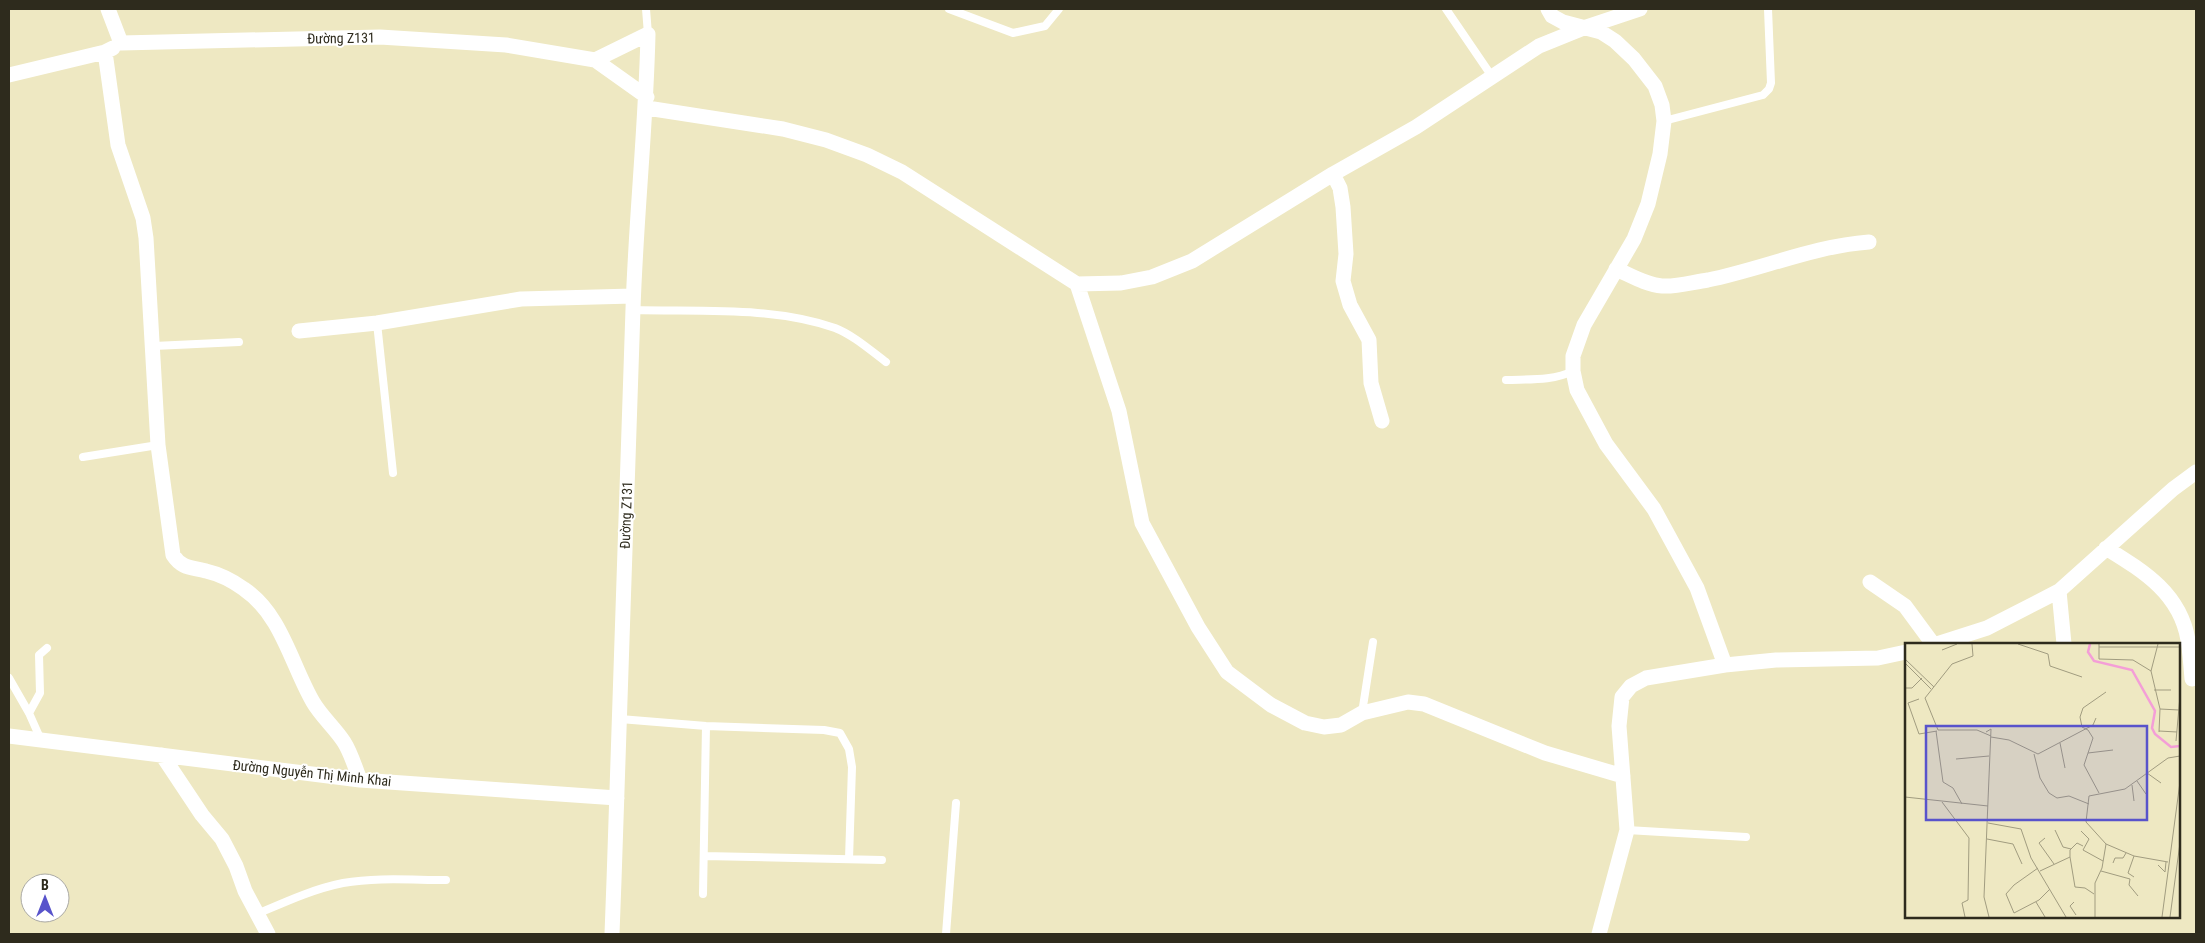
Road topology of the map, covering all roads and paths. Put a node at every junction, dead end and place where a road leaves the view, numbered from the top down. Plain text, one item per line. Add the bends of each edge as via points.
1 (108, 9) edge
2 (646, 9) edge
3 (949, 9) edge
4 (1059, 9) edge
5 (1446, 9) edge
6 (1548, 9) edge
7 (1640, 9) edge
8 (1768, 9) edge
9 (1586, 27) junction
10 (648, 34) junction
11 (121, 43) junction
12 (105, 52) junction
13 (595, 60) junction
14 (9, 75) edge
15 (1493, 78) junction
16 (647, 102) junction
17 (1664, 121) junction
18 (1332, 174) junction
19 (1869, 242) dead end
20 (1616, 268) junction
21 (1077, 284) junction
22 (633, 303) junction
23 (377, 324) junction
24 (299, 331) dead end
25 (239, 342) dead end
26 (154, 346) junction
27 (886, 362) dead end
28 (1573, 370) junction
29 (1506, 380) dead end
30 (1382, 421) dead end
31 (158, 446) junction
32 (83, 457) dead end
33 (2196, 472) edge
34 (393, 473) dead end
35 (2106, 548) junction
36 (1870, 582) dead end
37 (2059, 591) junction
38 (1374, 642) dead end
39 (1934, 643) edge
40 (1938, 643) edge
41 (2064, 643) edge
42 (47, 648) dead end
43 (1905, 652) edge
44 (1725, 665) junction
45 (9, 678) edge
46 (2192, 679) dead end
47 (29, 712) junction
48 (1362, 713) junction
49 (620, 719) junction
50 (706, 726) junction
51 (9, 736) edge
52 (41, 740) junction
53 (162, 755) junction
54 (1623, 776) junction
55 (360, 780) junction
56 (617, 798) junction
57 (956, 803) dead end
58 (1627, 830) junction
59 (1746, 837) dead end
60 (704, 856) junction
61 (849, 859) junction
62 (882, 860) dead end
63 (446, 880) dead end
64 (703, 894) dead end
65 (257, 914) junction
66 (268, 934) edge
67 (612, 934) edge
68 (946, 934) edge
69 (1599, 934) edge

1 - 11 street
2 - 10 lane
3 - 4 lane via 1013,33 1045,26
5 - 15 lane
6 - 9 street via 1552,16 1563,22
7 - 9 street
8 - 17 lane via 1769,89 1763,95
9 - 15 street via 1539,46
9 - 17 street via 1615,41 1634,59 1654,86
10 - 13 street
10 - 16 street, Đường Z131
11 - 12 street
11 - 13 street, Đường Z131 via 380,37 506,44
12 - 14 street
12 - 26 street via 118,145 143,218
13 - 16 street
15 - 18 street via 1416,127
16 - 21 street via 783,129 867,155 902,172
16 - 22 street, Đường Z131
17 - 20 street via 1648,204 1634,239
18 - 21 street via 1192,261 1152,277 1120,283
18 - 30 street via 1340,188 1343,207 1346,254 1343,281 1350,305 1369,340 1371,383
19 - 20 street via 1844,244 1736,274 1680,285 1662,286 1646,282
20 - 28 street via 1584,325 1573,356
21 - 48 street via 1118,411 1142,523 1198,627 1227,672 1271,705 1305,723 1341,725
22 - 23 street via 521,299
22 - 27 lane via 773,314 836,329
22 - 49 street, Đường Z131
23 - 24 street
23 - 34 lane
25 - 26 lane
26 - 31 street
28 - 29 lane via 1552,377
28 - 44 street via 1578,390 1606,444 1654,509 1697,588
31 - 32 lane
31 - 55 street via 173,555 177,562 186,568 218,575 245,589 270,615 305,688 343,741
33 - 35 street
35 - 37 street
35 - 46 street via 2144,571 2171,602 2183,622 2188,639
36 - 39 street via 1905,606
37 - 40 street via 1987,628
37 - 41 street
38 - 48 lane
42 - 47 lane via 39,655 40,693
43 - 44 street via 1878,658 1776,660
44 - 54 street via 1646,678 1631,686 1622,697 1620,710
45 - 47 lane
47 - 52 lane
48 - 54 street via 1408,702 1424,704 1545,753
49 - 50 lane
49 - 56 street, Đường Z131
50 - 60 lane
50 - 61 lane via 824,730 840,734 849,749 852,768
51 - 52 street, Đường Nguyễn Thị Minh Khai
52 - 53 street, Đường Nguyễn Thị Minh Khai
53 - 55 street, Đường Nguyễn Thị Minh Khai
53 - 65 street via 222,839
54 - 58 street
55 - 56 street, Đường Nguyễn Thị Minh Khai
56 - 67 street, Đường Z131
57 - 68 lane
58 - 59 lane
58 - 69 street
60 - 61 lane
60 - 64 lane
61 - 62 lane
63 - 65 lane via 343,883 316,890
65 - 66 street

